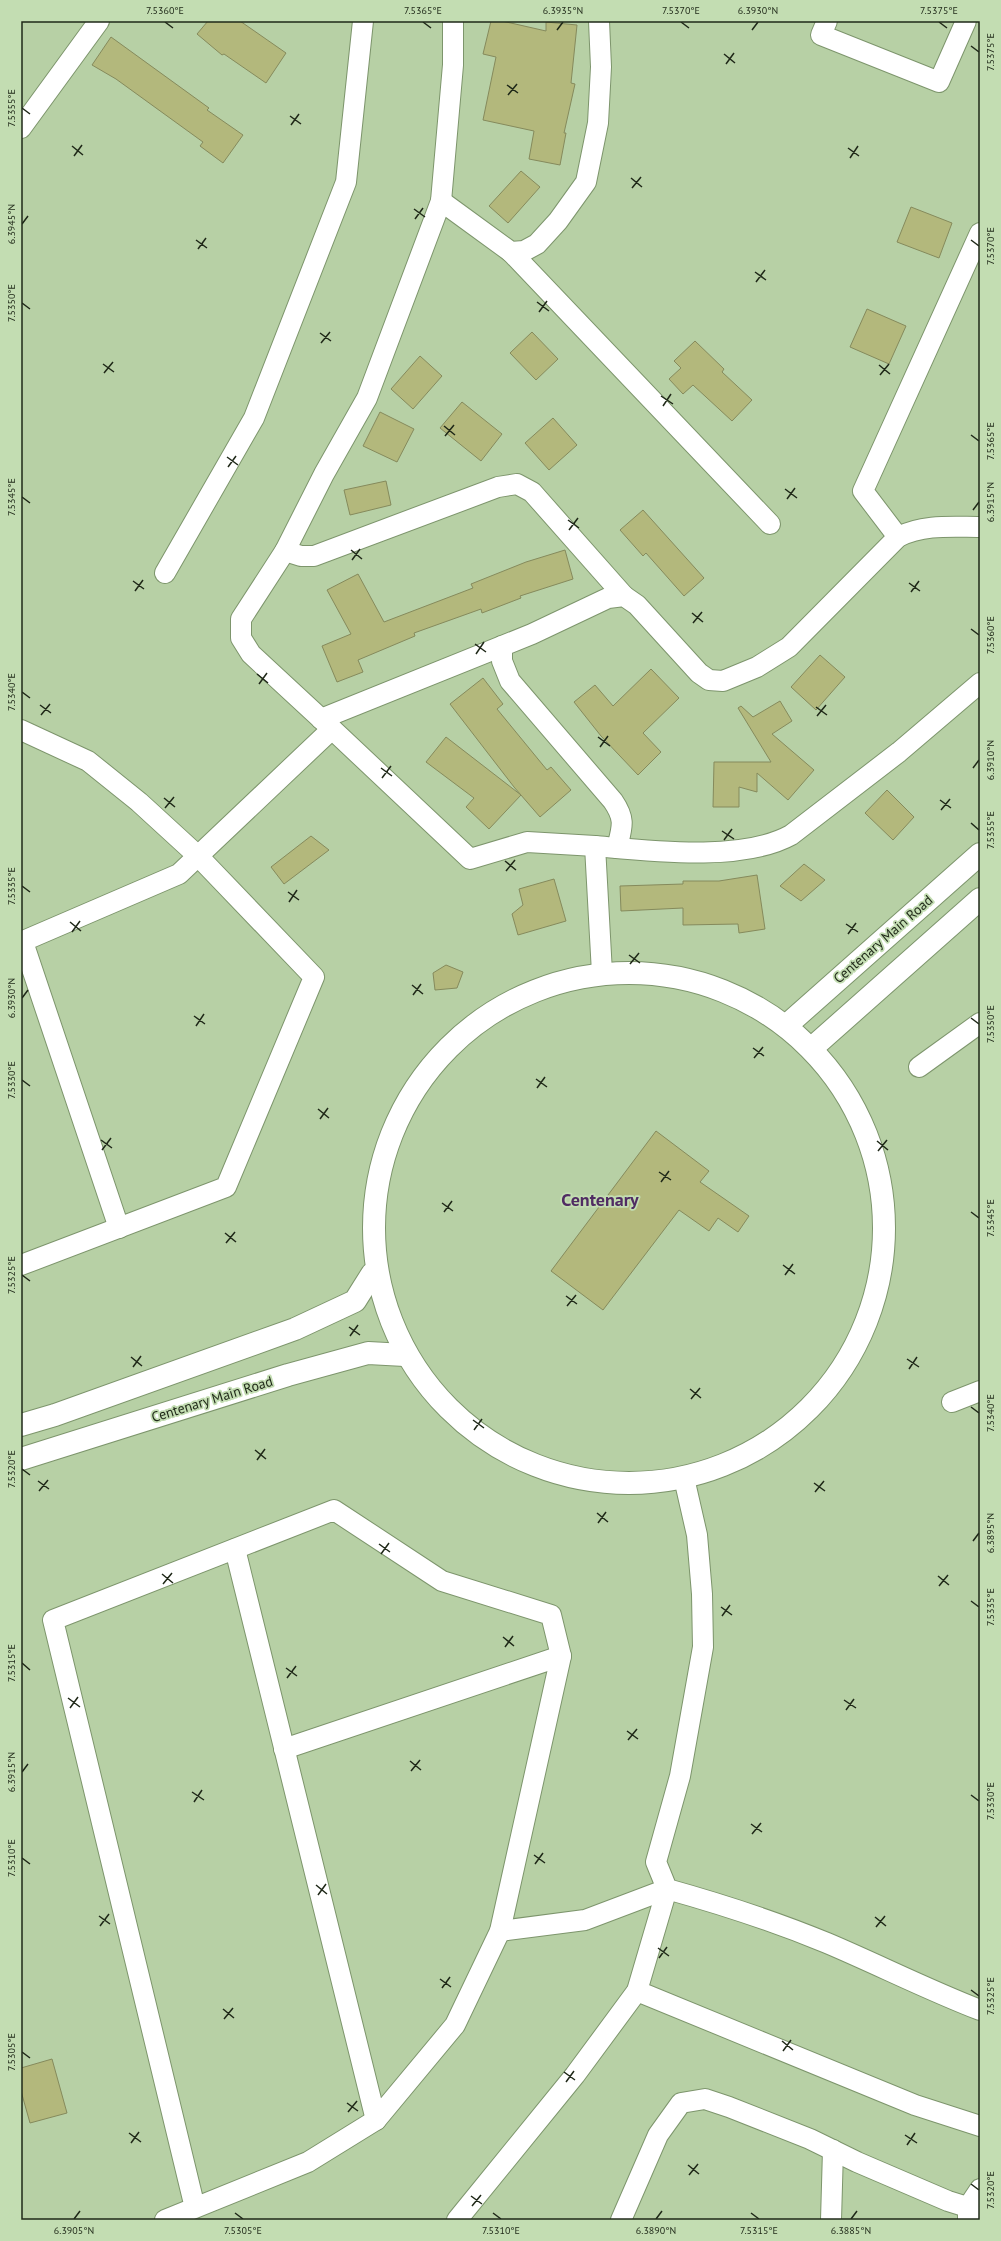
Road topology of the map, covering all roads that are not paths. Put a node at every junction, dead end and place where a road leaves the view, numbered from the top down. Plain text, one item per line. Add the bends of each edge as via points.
1 (99, 21) edge
2 (363, 21) edge
3 (453, 21) edge
4 (599, 21) edge
5 (827, 21) edge
6 (966, 21) edge
7 (21, 128) edge
8 (441, 201) junction
9 (980, 233) edge
10 (510, 252) junction
11 (770, 524) dead end
12 (980, 527) edge
13 (898, 537) junction
14 (285, 551) junction
15 (165, 573) dead end
16 (624, 596) junction
17 (502, 646) junction
18 (980, 683) edge
19 (326, 724) junction
20 (21, 730) edge
21 (596, 846) junction
22 (617, 848) junction
23 (980, 854) edge
24 (198, 856) junction
25 (980, 899) edge
26 (22, 942) edge
27 (602, 973) junction
28 (980, 1023) edge
29 (787, 1025) junction
30 (812, 1048) junction
31 (919, 1067) dead end
32 (119, 1228) junction
33 (21, 1265) edge
34 (372, 1274) junction
35 (404, 1355) junction
36 (980, 1390) edge
37 (952, 1402) dead end
38 (21, 1425) edge
39 (21, 1459) edge
40 (684, 1478) junction
41 (235, 1549) junction
42 (561, 1656) junction
43 (284, 1749) junction
44 (667, 1890) junction
45 (500, 1931) junction
46 (637, 1991) junction
47 (980, 2010) edge
48 (376, 2120) junction
49 (980, 2126) edge
50 (833, 2150) junction
51 (980, 2189) edge
52 (195, 2208) junction
53 (972, 2213) edge
54 (165, 2220) edge
55 (457, 2220) edge
56 (621, 2220) edge
57 (831, 2220) edge

1 - 7 street
2 - 15 street via 346,182 254,418
3 - 8 street via 453,64
4 - 10 street via 601,67 598,123 586,182 558,221 537,244 524,251
5 - 6 street via 821,35 939,82
8 - 10 street
8 - 14 street via 367,398
9 - 13 street via 863,491
10 - 11 street
12 - 13 street via 927,528 912,530
13 - 16 street via 789,647 757,667 723,681 709,680 699,673 637,605
14 - 16 street via 301,556 314,556 498,487 517,484 532,492
14 - 19 street via 241,619 241,638 251,654
16 - 17 street via 608,598
17 - 19 street
17 - 22 street via 502,661 510,681 620,811 623,822
18 - 22 street via 899,752 777,843 760,848 677,853
19 - 21 street via 470,859 527,842
19 - 24 street
20 - 24 street via 88,761 139,802
21 - 22 street
21 - 27 street
23 - 29 street, Centenary Main Road
24 - 26 street via 179,874
24 - 32 street via 314,977 226,1186
25 - 30 street
26 - 32 street
27 - 29 street via 668,974 730,992
27 - 34 street via 538,988 481,1019 433,1064 397,1119 377,1181
28 - 31 street
29 - 30 street
30 - 40 street via 849,1096 874,1150 884,1210 879,1278 864,1328 833,1381 792,1425 741,1458
32 - 33 street
34 - 35 street
34 - 38 street via 355,1301 295,1329
35 - 39 street, Centenary Main Road via 368,1353 288,1375
35 - 40 street via 459,1421 508,1455 565,1477 624,1484
36 - 37 street
40 - 44 street via 697,1535 703,1647 680,1776 656,1862
41 - 42 street via 334,1510 442,1581 551,1615
41 - 43 street
41 - 52 street via 53,1620
42 - 43 street
42 - 45 street
43 - 48 street
44 - 45 street via 585,1920
44 - 46 street
44 - 47 street via 708,1901 826,1943 938,1994
45 - 48 street via 455,2025
46 - 49 street via 915,2105
46 - 55 street via 575,2075
48 - 52 street via 308,2162
50 - 53 street
50 - 56 street via 705,2099 681,2103 658,2135
50 - 57 street
51 - 53 street
52 - 54 street

